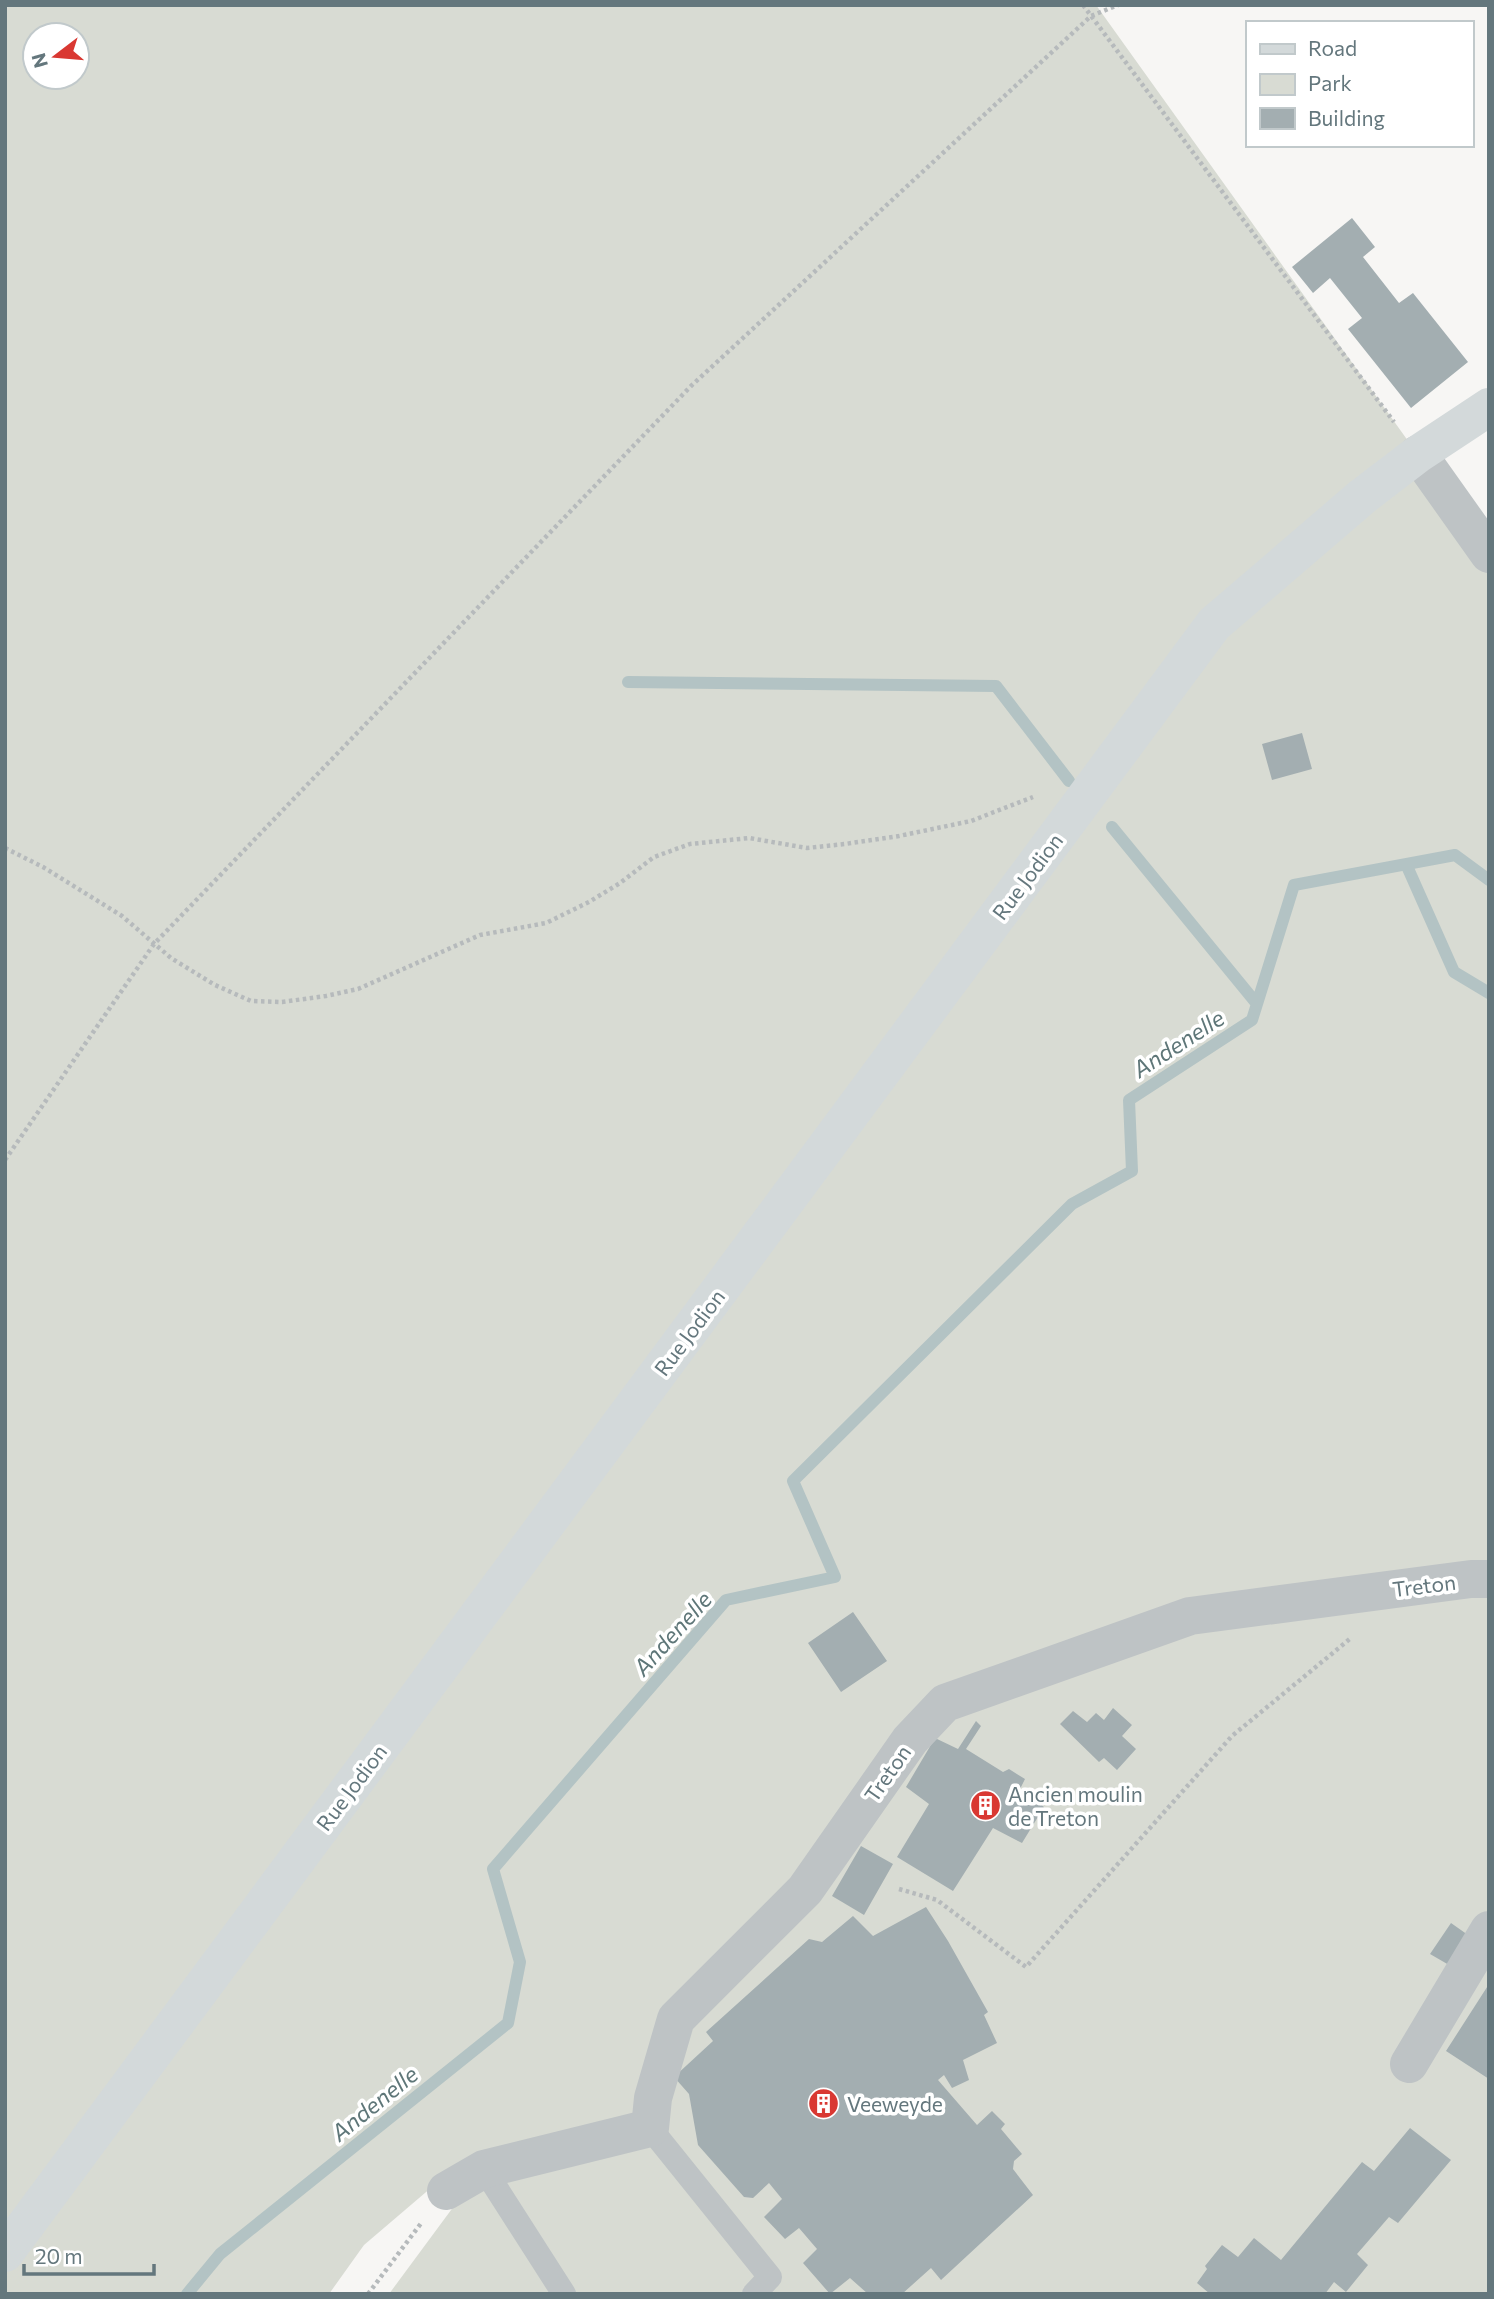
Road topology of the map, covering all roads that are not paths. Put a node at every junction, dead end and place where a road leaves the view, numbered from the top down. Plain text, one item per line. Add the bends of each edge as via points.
1 (1489, 407) edge
2 (1418, 454) junction
3 (1489, 554) edge
4 (1489, 1579) edge
5 (1489, 1930) edge
6 (1409, 2064) dead end
7 (650, 2129) junction
8 (484, 2169) junction
9 (446, 2190) road end
10 (5, 2253) edge
11 (564, 2294) edge
12 (754, 2294) edge

1 - 2 street, Rue Jodion
2 - 3 street
2 - 10 street, Rue Jodion via 1214,624
4 - 7 street, Treton via 1190,1616 945,1703 910,1740 805,1890 676,2019 653,2098
5 - 6 street
7 - 8 street
7 - 12 lane via 770,2277
8 - 9 street
8 - 11 lane

